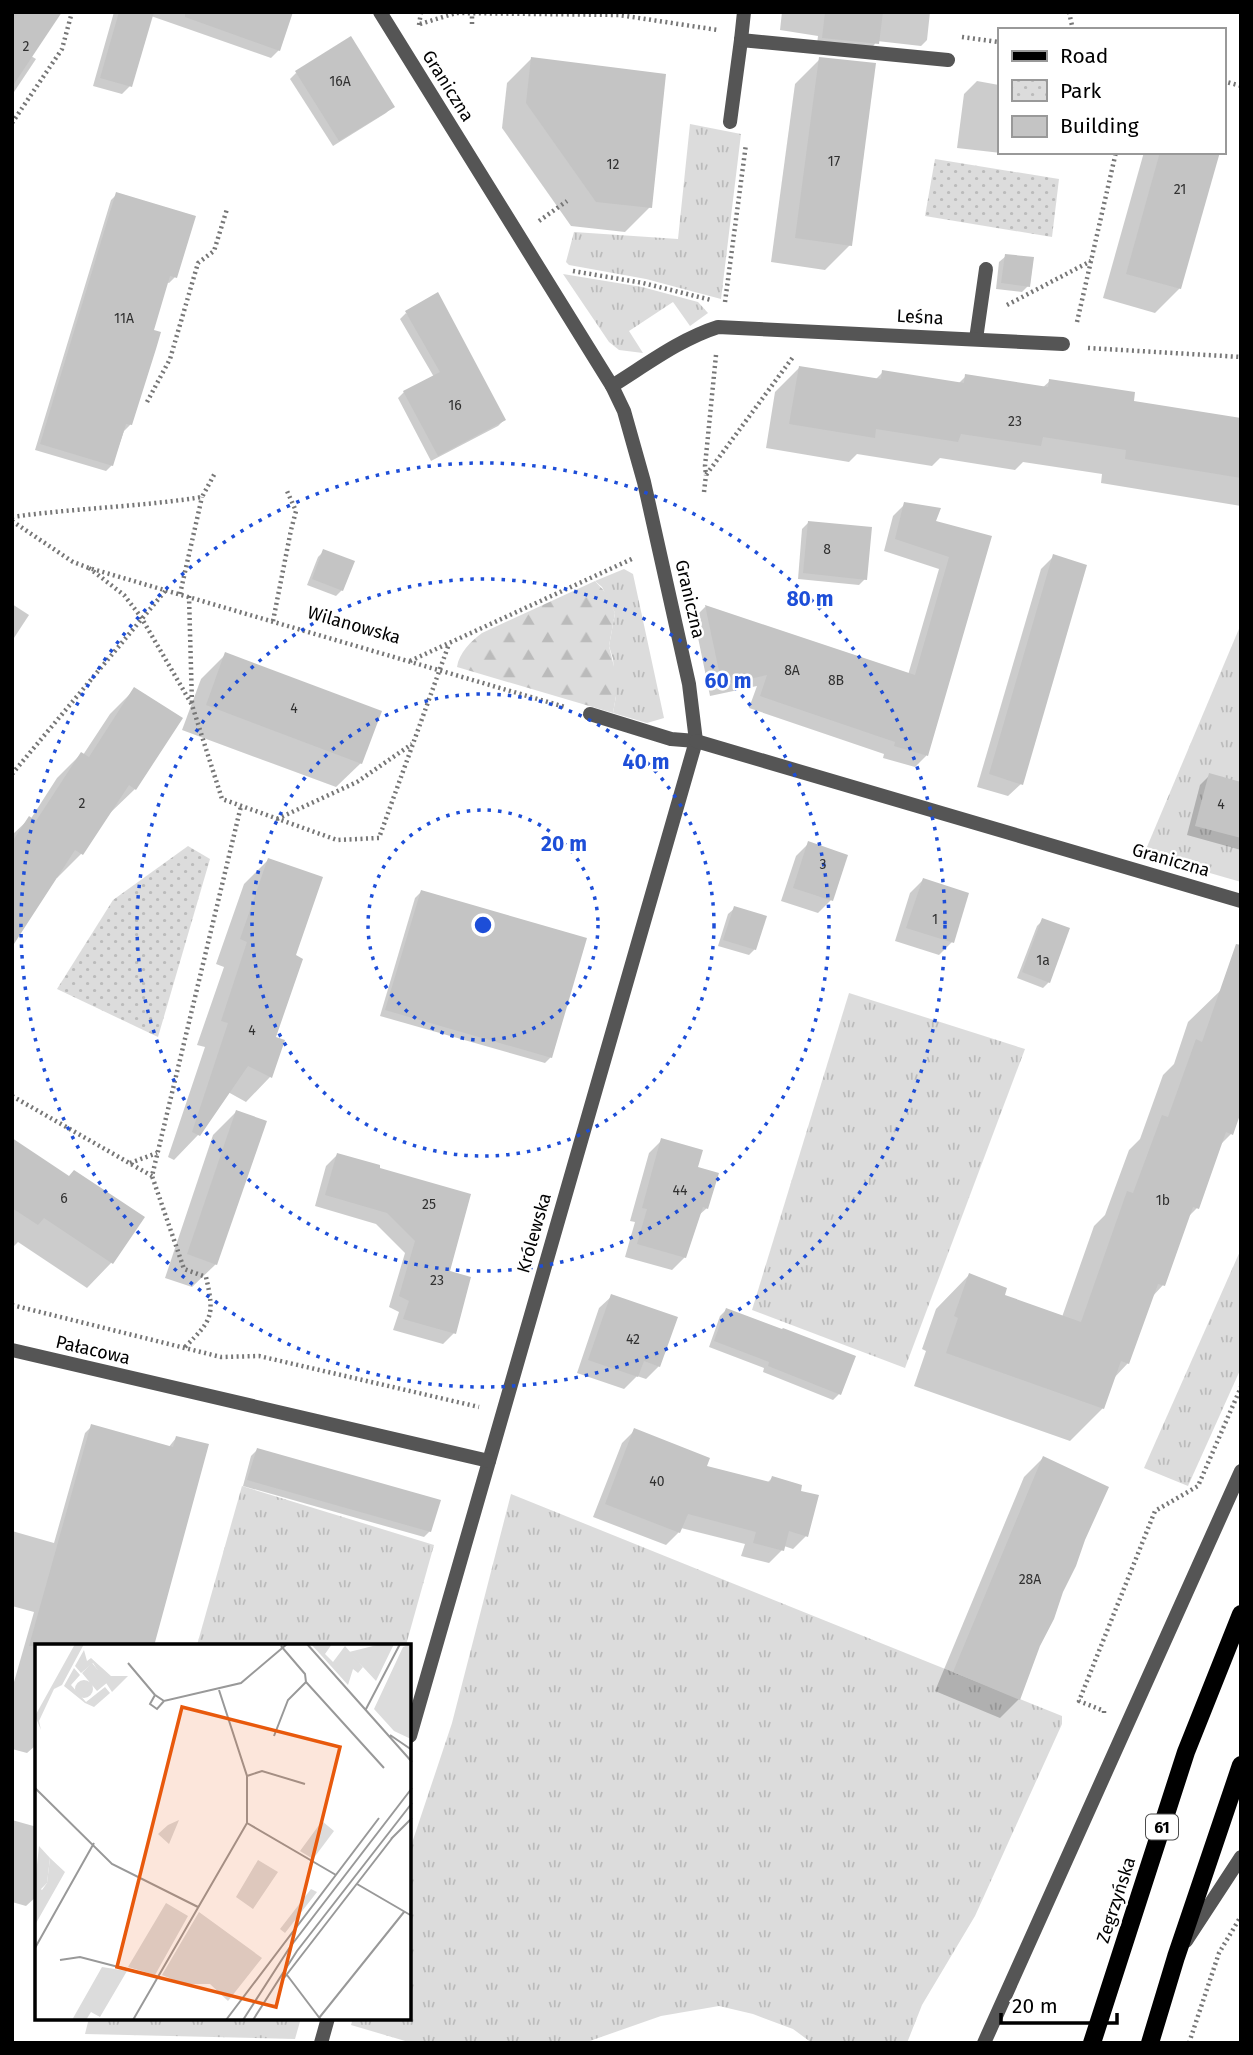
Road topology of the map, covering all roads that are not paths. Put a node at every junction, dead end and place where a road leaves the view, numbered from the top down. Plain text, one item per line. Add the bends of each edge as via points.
1 (380, 12) edge
2 (744, 12) edge
3 (741, 40) junction
4 (948, 60) dead end
5 (730, 122) dead end
6 (986, 268) dead end
7 (976, 339) junction
8 (1068, 344) road end
9 (612, 386) junction
10 (590, 714) road end
11 (696, 741) junction
12 (1241, 901) edge
13 (12, 1350) edge
14 (489, 1461) junction
15 (1241, 1471) edge
16 (1241, 1614) edge
17 (411, 1734) edge
18 (1241, 1765) edge
19 (1241, 1857) edge
20 (1176, 1957) junction
21 (327, 2020) edge
22 (321, 2043) edge
23 (984, 2043) edge
24 (1092, 2043) edge
25 (1150, 2043) edge

1 - 9 street, Graniczna
2 - 3 street
3 - 4 street
3 - 5 street
6 - 7 street
7 - 8 street, Leśna
7 - 9 street, Leśna via 718,327
9 - 11 street, Graniczna via 644,482 690,684
10 - 11 street via 671,739
11 - 12 street, Graniczna
11 - 14 street, Królewska
13 - 14 street, Pałacowa
14 - 17 street, Królewska
15 - 23 street
16 - 24 main road, Zegrzyńska / 61 via 1186,1752
18 - 20 main road
19 - 20 street
20 - 25 main road
21 - 22 street

